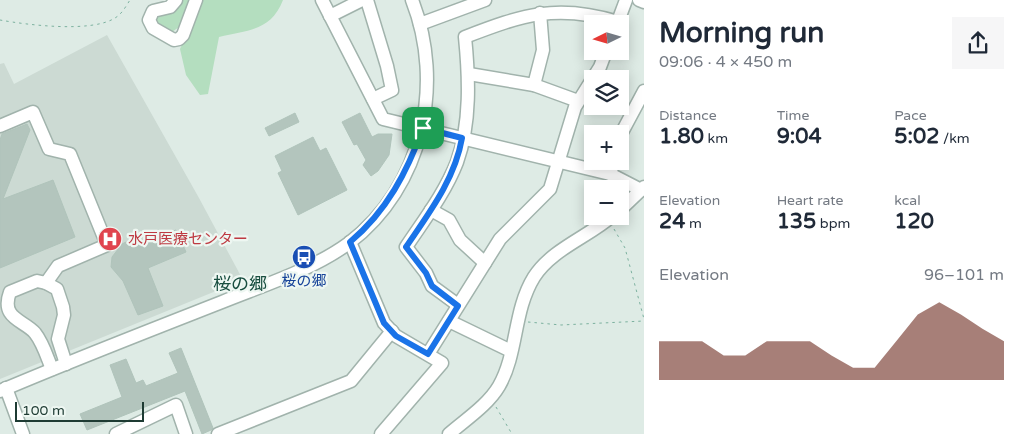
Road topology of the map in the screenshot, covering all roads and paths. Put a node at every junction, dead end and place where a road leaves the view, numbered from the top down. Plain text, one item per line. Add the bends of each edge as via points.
1 (130, 0) edge
2 (176, 0) edge
3 (196, 0) edge
4 (322, 0) edge
5 (362, 0) edge
6 (367, 0) edge
7 (412, 0) edge
8 (485, 0) edge
9 (626, 0) edge
10 (639, 0) edge
11 (644, 2) edge
12 (540, 13) junction
13 (589, 15) edge
14 (621, 15) edge
15 (330, 16) junction
16 (0, 20) edge
17 (420, 24) junction
18 (603, 60) edge
19 (469, 74) junction
20 (534, 85) junction
21 (644, 91) edge
22 (373, 99) junction
23 (578, 101) junction
24 (626, 125) edge
25 (0, 126) edge
26 (423, 128) junction
27 (462, 138) junction
28 (559, 162) junction
29 (611, 170) edge
30 (610, 174) junction
31 (643, 188) edge
32 (629, 201) edge
33 (431, 210) junction
34 (600, 225) edge
35 (614, 225) edge
36 (350, 242) junction
37 (485, 263) junction
38 (46, 283) junction
39 (458, 306) junction
40 (644, 320) edge
41 (449, 321) junction
42 (518, 321) junction
43 (392, 331) junction
44 (511, 352) junction
45 (428, 354) junction
46 (66, 364) junction
47 (52, 369) junction
48 (3, 390) edge
49 (490, 397) junction
50 (23, 434) edge
51 (116, 434) edge
52 (186, 434) edge
53 (218, 434) edge
54 (381, 434) edge
55 (449, 434) edge
56 (512, 434) edge

1 - 16 path via 114,19 78,26 45,26
2 - 3 street via 170,7 153,11 149,20 153,28 174,40 183,35
4 - 15 street
5 - 15 street
6 - 22 street via 392,90
7 - 17 street
8 - 17 street
9 - 14 street
10 - 11 street
12 - 13 street via 564,11
12 - 19 street via 508,20 465,37
12 - 20 street via 543,50
15 - 22 street
17 - 26 street via 428,79
18 - 23 street
19 - 20 street
19 - 27 street
20 - 23 street
21 - 24 street
22 - 26 street via 384,120
23 - 28 street
25 - 38 street via 33,112 49,149 70,154 108,246 58,266
26 - 27 street
26 - 36 street via 395,191 380,212
27 - 28 street
27 - 33 street via 457,162
28 - 30 street
28 - 37 street via 550,189 500,240
29 - 30 street
30 - 31 street
31 - 32 street
33 - 37 street via 449,220 460,240
33 - 39 street via 406,247 432,286
34 - 42 street via 566,247 535,275 522,300
35 - 40 path via 625,248
36 - 43 street via 384,323
36 - 46 street via 320,260 269,283
37 - 39 street
38 - 46 street via 56,290 63,307 58,339
38 - 47 street via 37,281 10,292 6,308 12,321 33,331
39 - 41 street
40 - 42 path via 561,325
41 - 44 street
41 - 45 street
42 - 44 street
43 - 45 street
43 - 53 street via 351,381
44 - 49 street via 499,386
45 - 54 street via 442,363
46 - 47 street
47 - 48 street
48 - 50 street
49 - 55 street
49 - 56 path
51 - 52 street via 176,405

